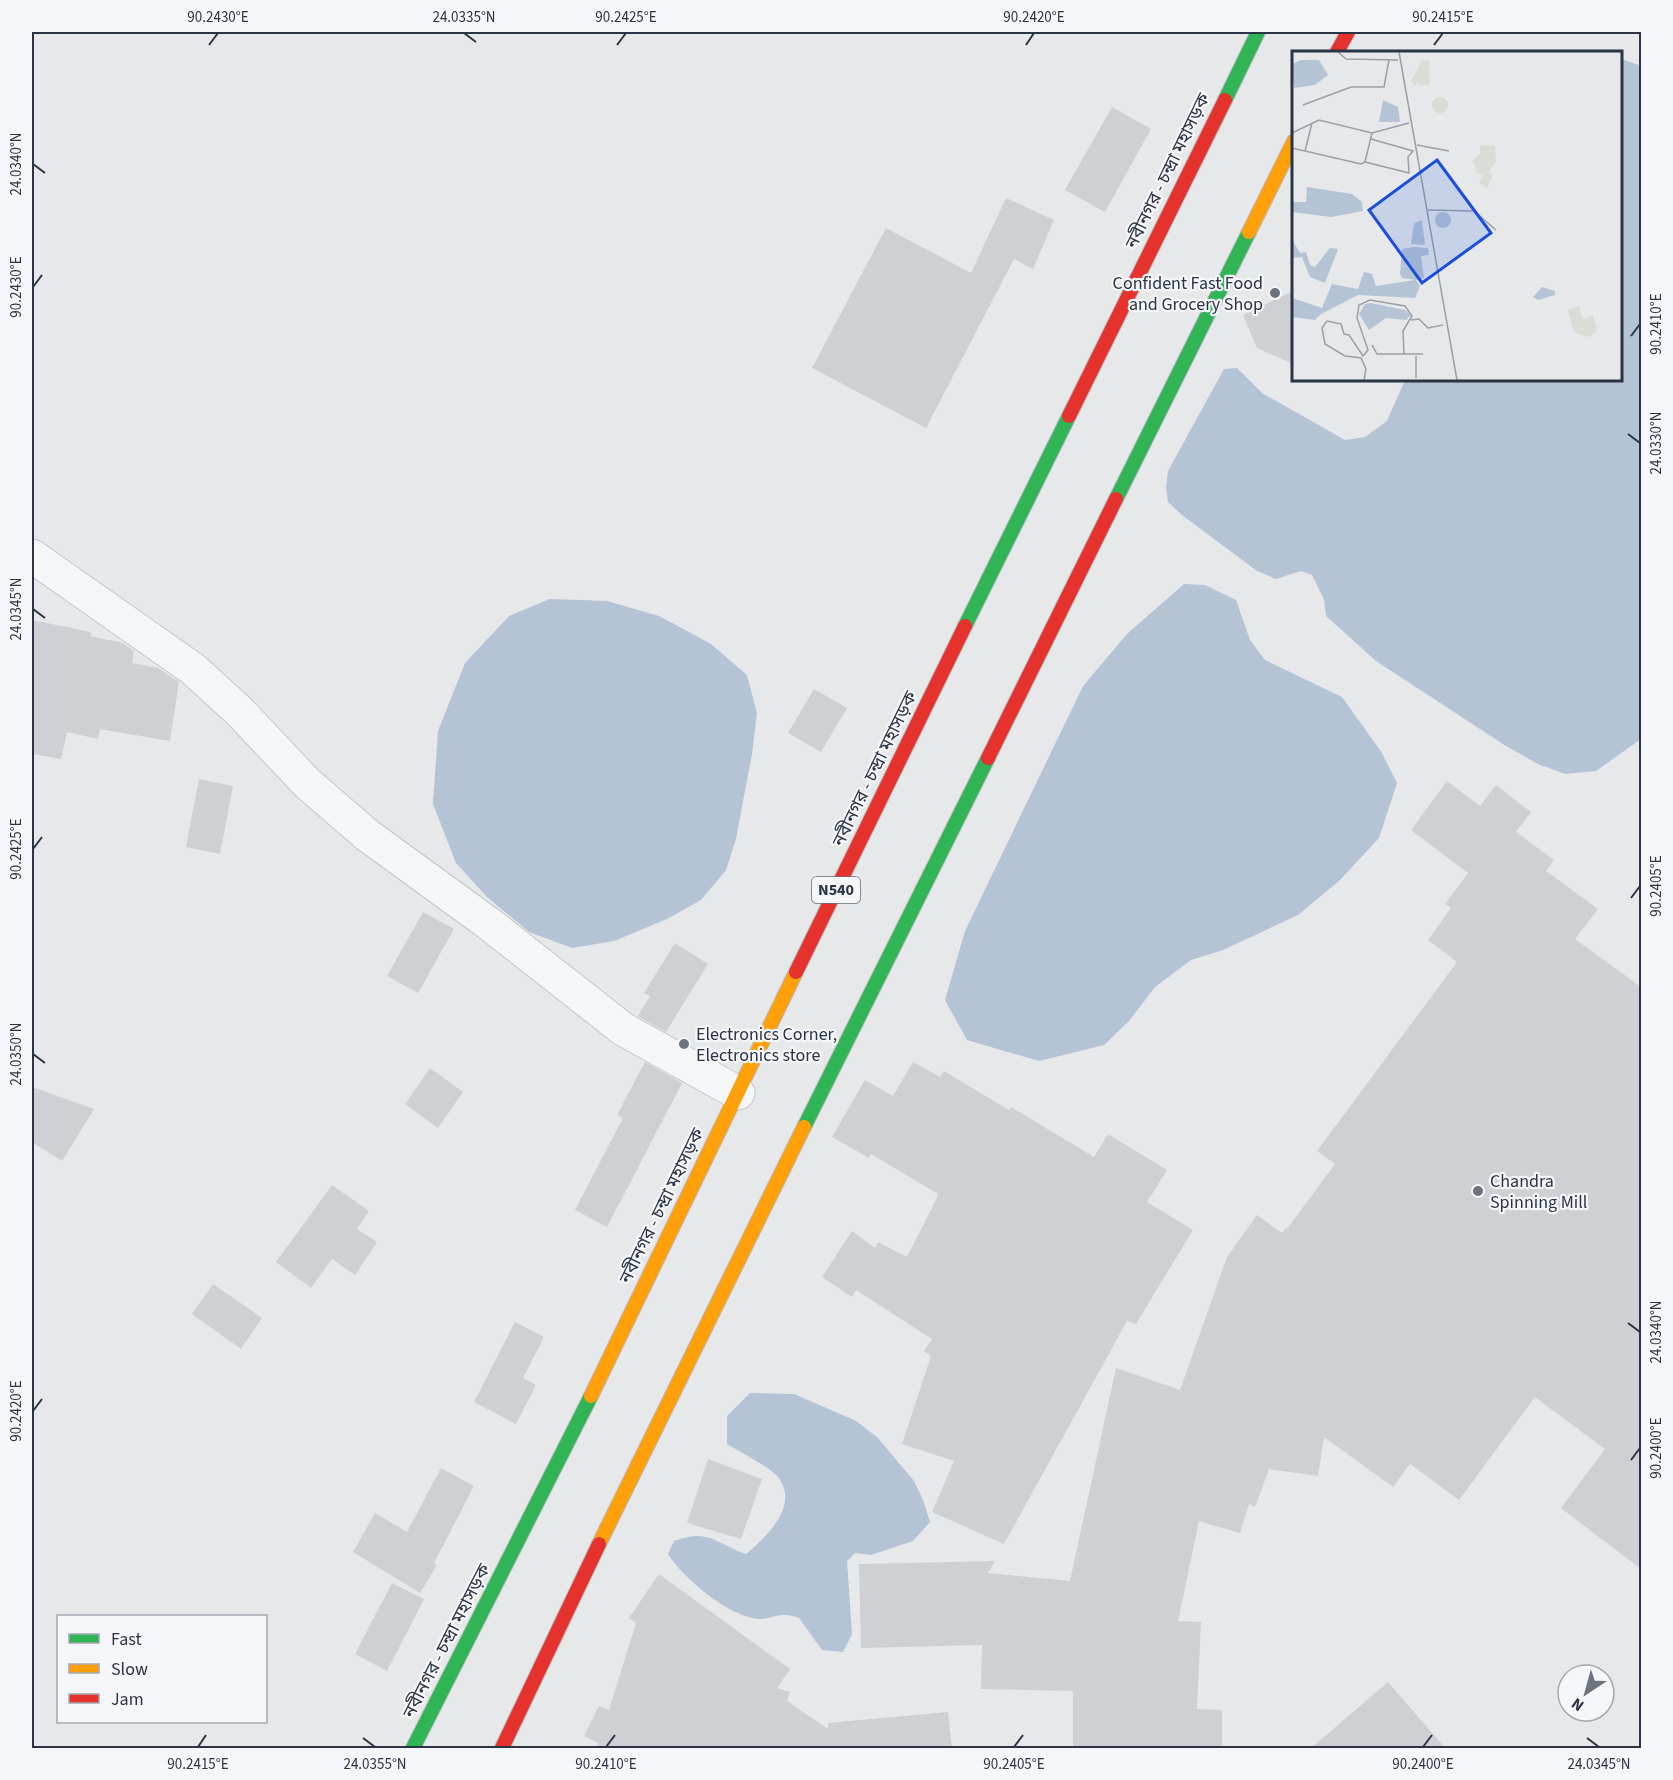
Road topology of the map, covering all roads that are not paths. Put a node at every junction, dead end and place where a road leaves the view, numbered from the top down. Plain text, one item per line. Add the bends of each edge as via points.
1 (1258, 32) edge
2 (1348, 32) edge
3 (1338, 51) edge
4 (1292, 143) edge
5 (32, 556) edge
6 (738, 1093) junction
7 (413, 1749) edge
8 (502, 1749) edge

1 - 6 highway, নবীনগর - চন্দ্রা মহাসড়ক / N540
2 - 3 highway
4 - 8 highway via 652,1434
5 - 6 street via 193,669 307,783 367,835 488,923 622,1029
6 - 7 highway, নবীনগর - চন্দ্রা মহাসড়ক / N540

